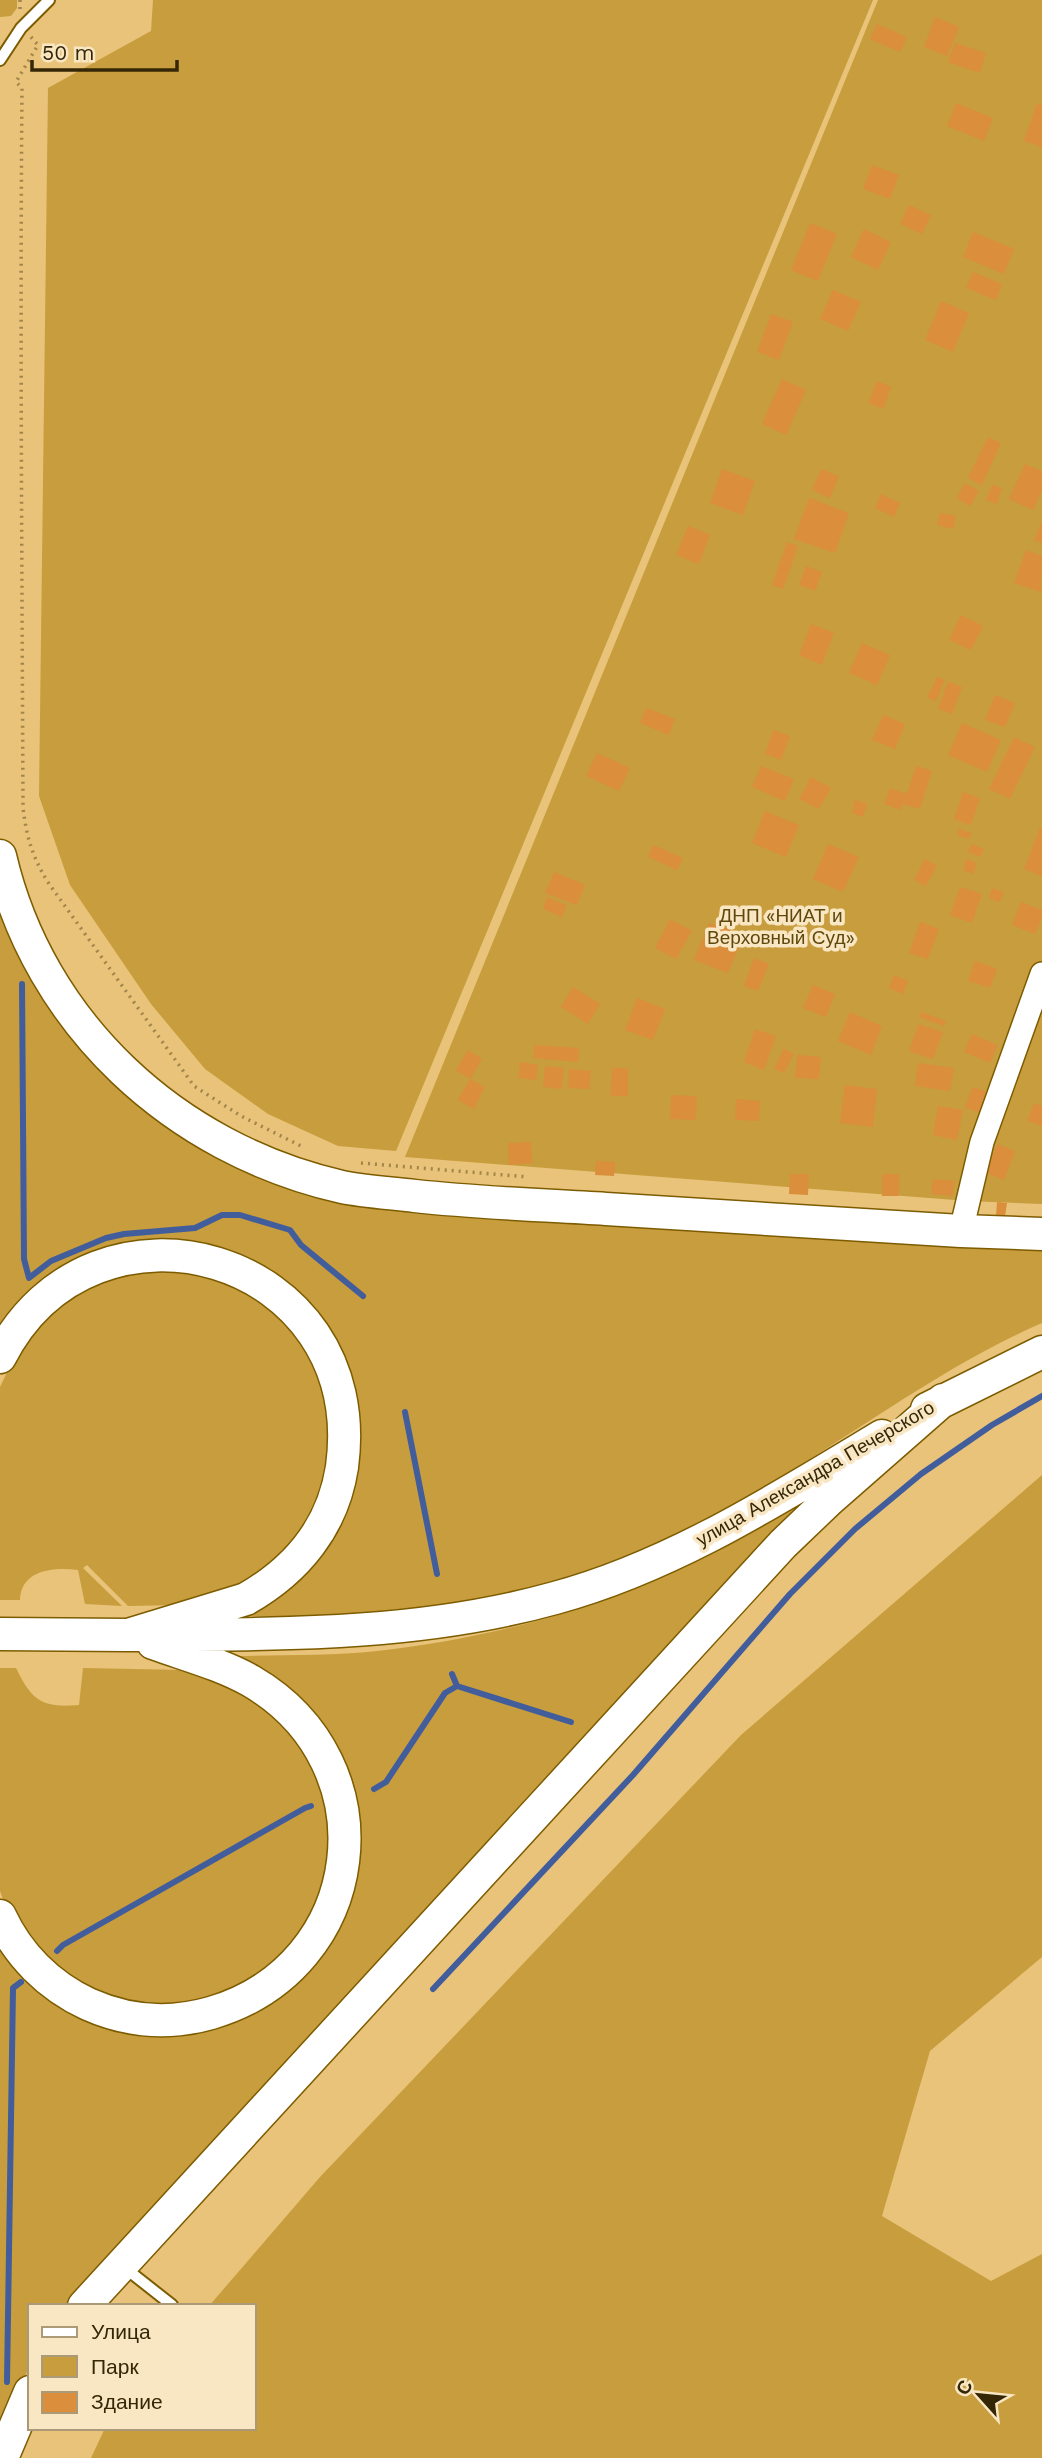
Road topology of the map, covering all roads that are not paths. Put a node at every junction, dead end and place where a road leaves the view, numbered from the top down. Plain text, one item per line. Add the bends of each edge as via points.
1 (48, 0) edge
2 (0, 60) edge
3 (0, 856) edge
4 (1042, 974) edge
5 (965, 1216) junction
6 (1042, 1234) edge
7 (1042, 1352) edge
8 (0, 1357) edge
9 (943, 1400) junction
10 (0, 1634) edge
11 (128, 1635) junction
12 (0, 1916) edge
13 (120, 2264) junction
14 (85, 2304) edge
15 (171, 2304) edge
16 (28, 2397) edge
17 (2, 2458) edge

1 - 2 lane via 21,28
3 - 5 main road via 30,944 67,1008 97,1045 172,1111 227,1144 289,1171 355,1190 449,1199
4 - 5 street via 982,1142
5 - 6 main road
7 - 9 main road, улица Александра Печерского
8 - 11 main road via 33,1312 74,1280 115,1262 157,1255 214,1262 265,1285 298,1312 325,1349 338,1388 344,1438 337,1489 314,1541 279,1577 246,1599
9 - 11 main road, улица Александра Печерского via 739,1521 653,1562 558,1598 394,1629
9 - 13 main road via 783,1544
10 - 11 main road
11 - 12 main road via 251,1681 284,1705 313,1737 333,1773 345,1823 342,1870 326,1918 297,1962 250,1998 202,2016 149,2021 113,2015 52,1983 24,1955
13 - 14 main road
13 - 15 lane
16 - 17 main road

